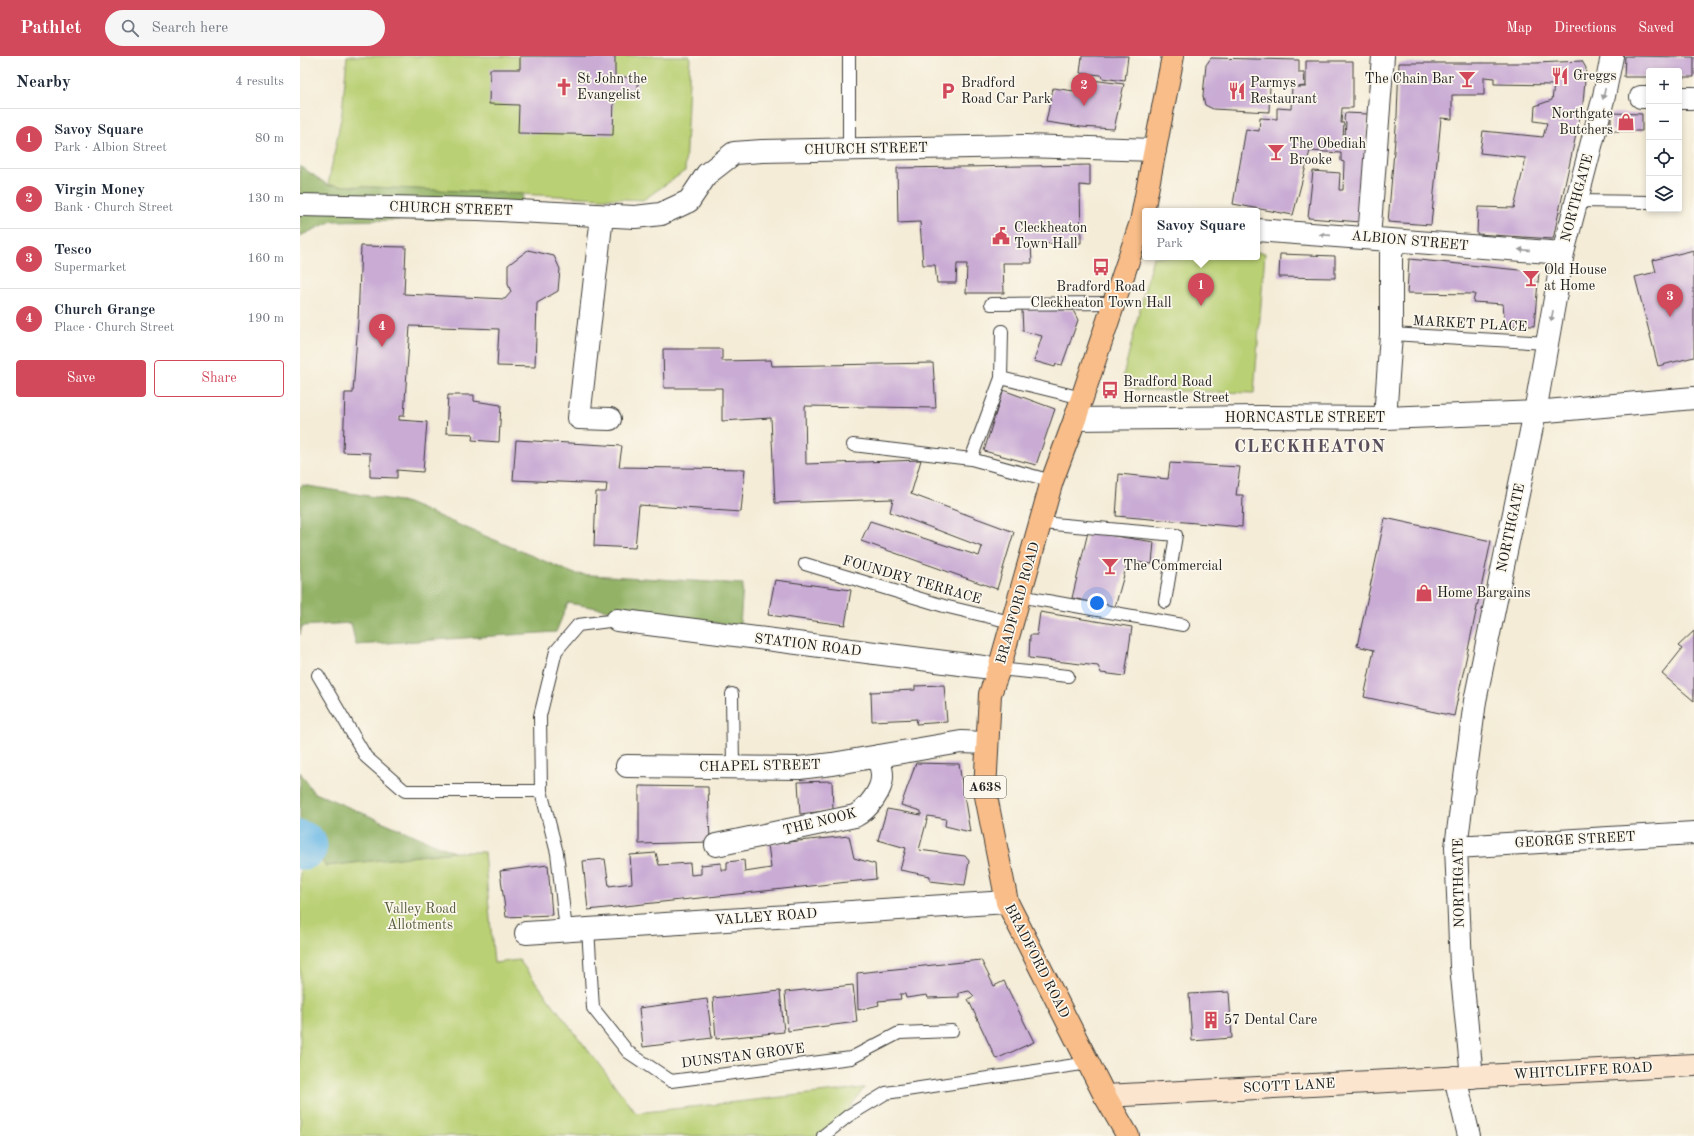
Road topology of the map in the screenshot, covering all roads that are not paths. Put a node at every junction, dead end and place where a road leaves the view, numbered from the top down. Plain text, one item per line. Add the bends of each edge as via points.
1 (849, 56) edge
2 (1173, 56) edge
3 (1383, 56) edge
4 (1612, 56) edge
5 (1682, 98) edge
6 (1694, 98) edge
7 (849, 150) junction
8 (1155, 150) junction
9 (1577, 200) junction
10 (1646, 202) edge
11 (300, 205) edge
12 (1145, 208) edge
13 (602, 216) junction
14 (1142, 225) edge
15 (1260, 230) edge
16 (1369, 238) junction
17 (1395, 241) junction
18 (1563, 253) junction
19 (1115, 303) junction
20 (990, 304) dead end
21 (1002, 331) dead end
22 (1391, 334) junction
23 (1547, 343) junction
24 (1001, 378) junction
25 (1082, 398) junction
26 (1694, 398) edge
27 (1535, 412) junction
28 (1385, 418) junction
29 (610, 419) dead end
30 (1075, 419) junction
31 (853, 444) dead end
32 (971, 459) junction
33 (1052, 481) junction
34 (1042, 523) junction
35 (805, 564) dead end
36 (1019, 596) junction
37 (1165, 602) dead end
38 (617, 620) joint
39 (1011, 622) junction
40 (1183, 626) dead end
41 (998, 670) junction
42 (318, 675) dead end
43 (1068, 676) dead end
44 (732, 694) dead end
45 (987, 743) junction
46 (878, 756) junction
47 (627, 766) dead end
48 (732, 768) junction
49 (541, 792) junction
50 (1694, 833) edge
51 (716, 845) dead end
52 (1456, 847) junction
53 (1007, 902) junction
54 (588, 929) junction
55 (566, 930) junction
56 (526, 933) dead end
57 (952, 1031) dead end
58 (1089, 1064) junction
59 (1694, 1065) edge
60 (1464, 1077) junction
61 (1105, 1096) junction
62 (823, 1136) edge
63 (1128, 1136) edge
64 (1469, 1136) edge

1 - 7 lane
2 - 8 main road, BRADFORD ROAD / A638
3 - 16 street
4 -> 9 street, NORTHGATE
5 - 6 street
7 - 8 street, CHURCH STREET via 1024,146
7 - 13 street, CHURCH STREET via 734,153 707,174 689,201 661,214 635,217
8 - 12 main road, BRADFORD ROAD / A638
9 - 10 lane
9 - 18 street, NORTHGATE
11 - 13 street, CHURCH STREET via 479,209
13 - 29 street via 580,418
14 - 19 main road, BRADFORD ROAD / A638
16 -> 15 street, ALBION STREET
16 - 17 street, ALBION STREET
18 -> 17 street, ALBION STREET
17 - 22 street via 1391,254
18 -> 23 street, NORTHGATE
19 - 20 lane
19 - 25 main road, BRADFORD ROAD / A638
21 - 24 lane
22 - 23 lane, MARKET PLACE
22 - 28 street
23 - 27 street, NORTHGATE
24 - 25 lane
24 - 32 lane
25 - 30 main road, BRADFORD ROAD / A638
26 - 27 street, HORNCASTLE STREET
27 - 28 street, HORNCASTLE STREET
27 - 52 street, NORTHGATE via 1477,688
28 - 30 street, HORNCASTLE STREET
30 - 33 main road, BRADFORD ROAD / A638
31 - 32 lane
32 - 33 lane
33 - 34 main road, BRADFORD ROAD / A638
34 - 36 main road, BRADFORD ROAD / A638
34 - 37 lane via 1176,535
35 - 39 lane, FOUNDRY TERRACE via 944,606
36 - 39 main road, BRADFORD ROAD / A638
36 - 40 lane
38 - 41 street, STATION ROAD
38 - 49 lane via 578,625 556,651 540,716
39 - 41 main road, BRADFORD ROAD / A638
41 - 43 lane
41 - 45 main road, BRADFORD ROAD / A638 via 990,694
42 - 49 lane via 366,757 405,791
44 - 48 lane
45 - 46 street, CHAPEL STREET via 961,742
45 - 53 main road, BRADFORD ROAD / A638 via 984,791
46 - 48 street, CHAPEL STREET via 799,768
46 - 51 street, THE NOOK via 881,783 868,806 855,816
47 - 48 street, CHAPEL STREET
49 - 55 lane via 557,854
50 - 52 street, GEORGE STREET
52 - 60 street, NORTHGATE
53 - 54 street, VALLEY ROAD
53 - 58 main road, BRADFORD ROAD / A638
54 - 55 street, VALLEY ROAD
54 - 57 lane, DUNSTAN GROVE via 593,1008 628,1052 671,1081 851,1058 899,1033
55 - 56 street, VALLEY ROAD
58 - 61 main road, BRADFORD ROAD / A638
58 - 62 lane via 886,1093 848,1116
59 - 60 main road, WHITCLIFFE ROAD
60 - 61 main road, SCOTT LANE
60 - 64 street, NORTHGATE
61 - 63 main road, BRADFORD ROAD / A638

